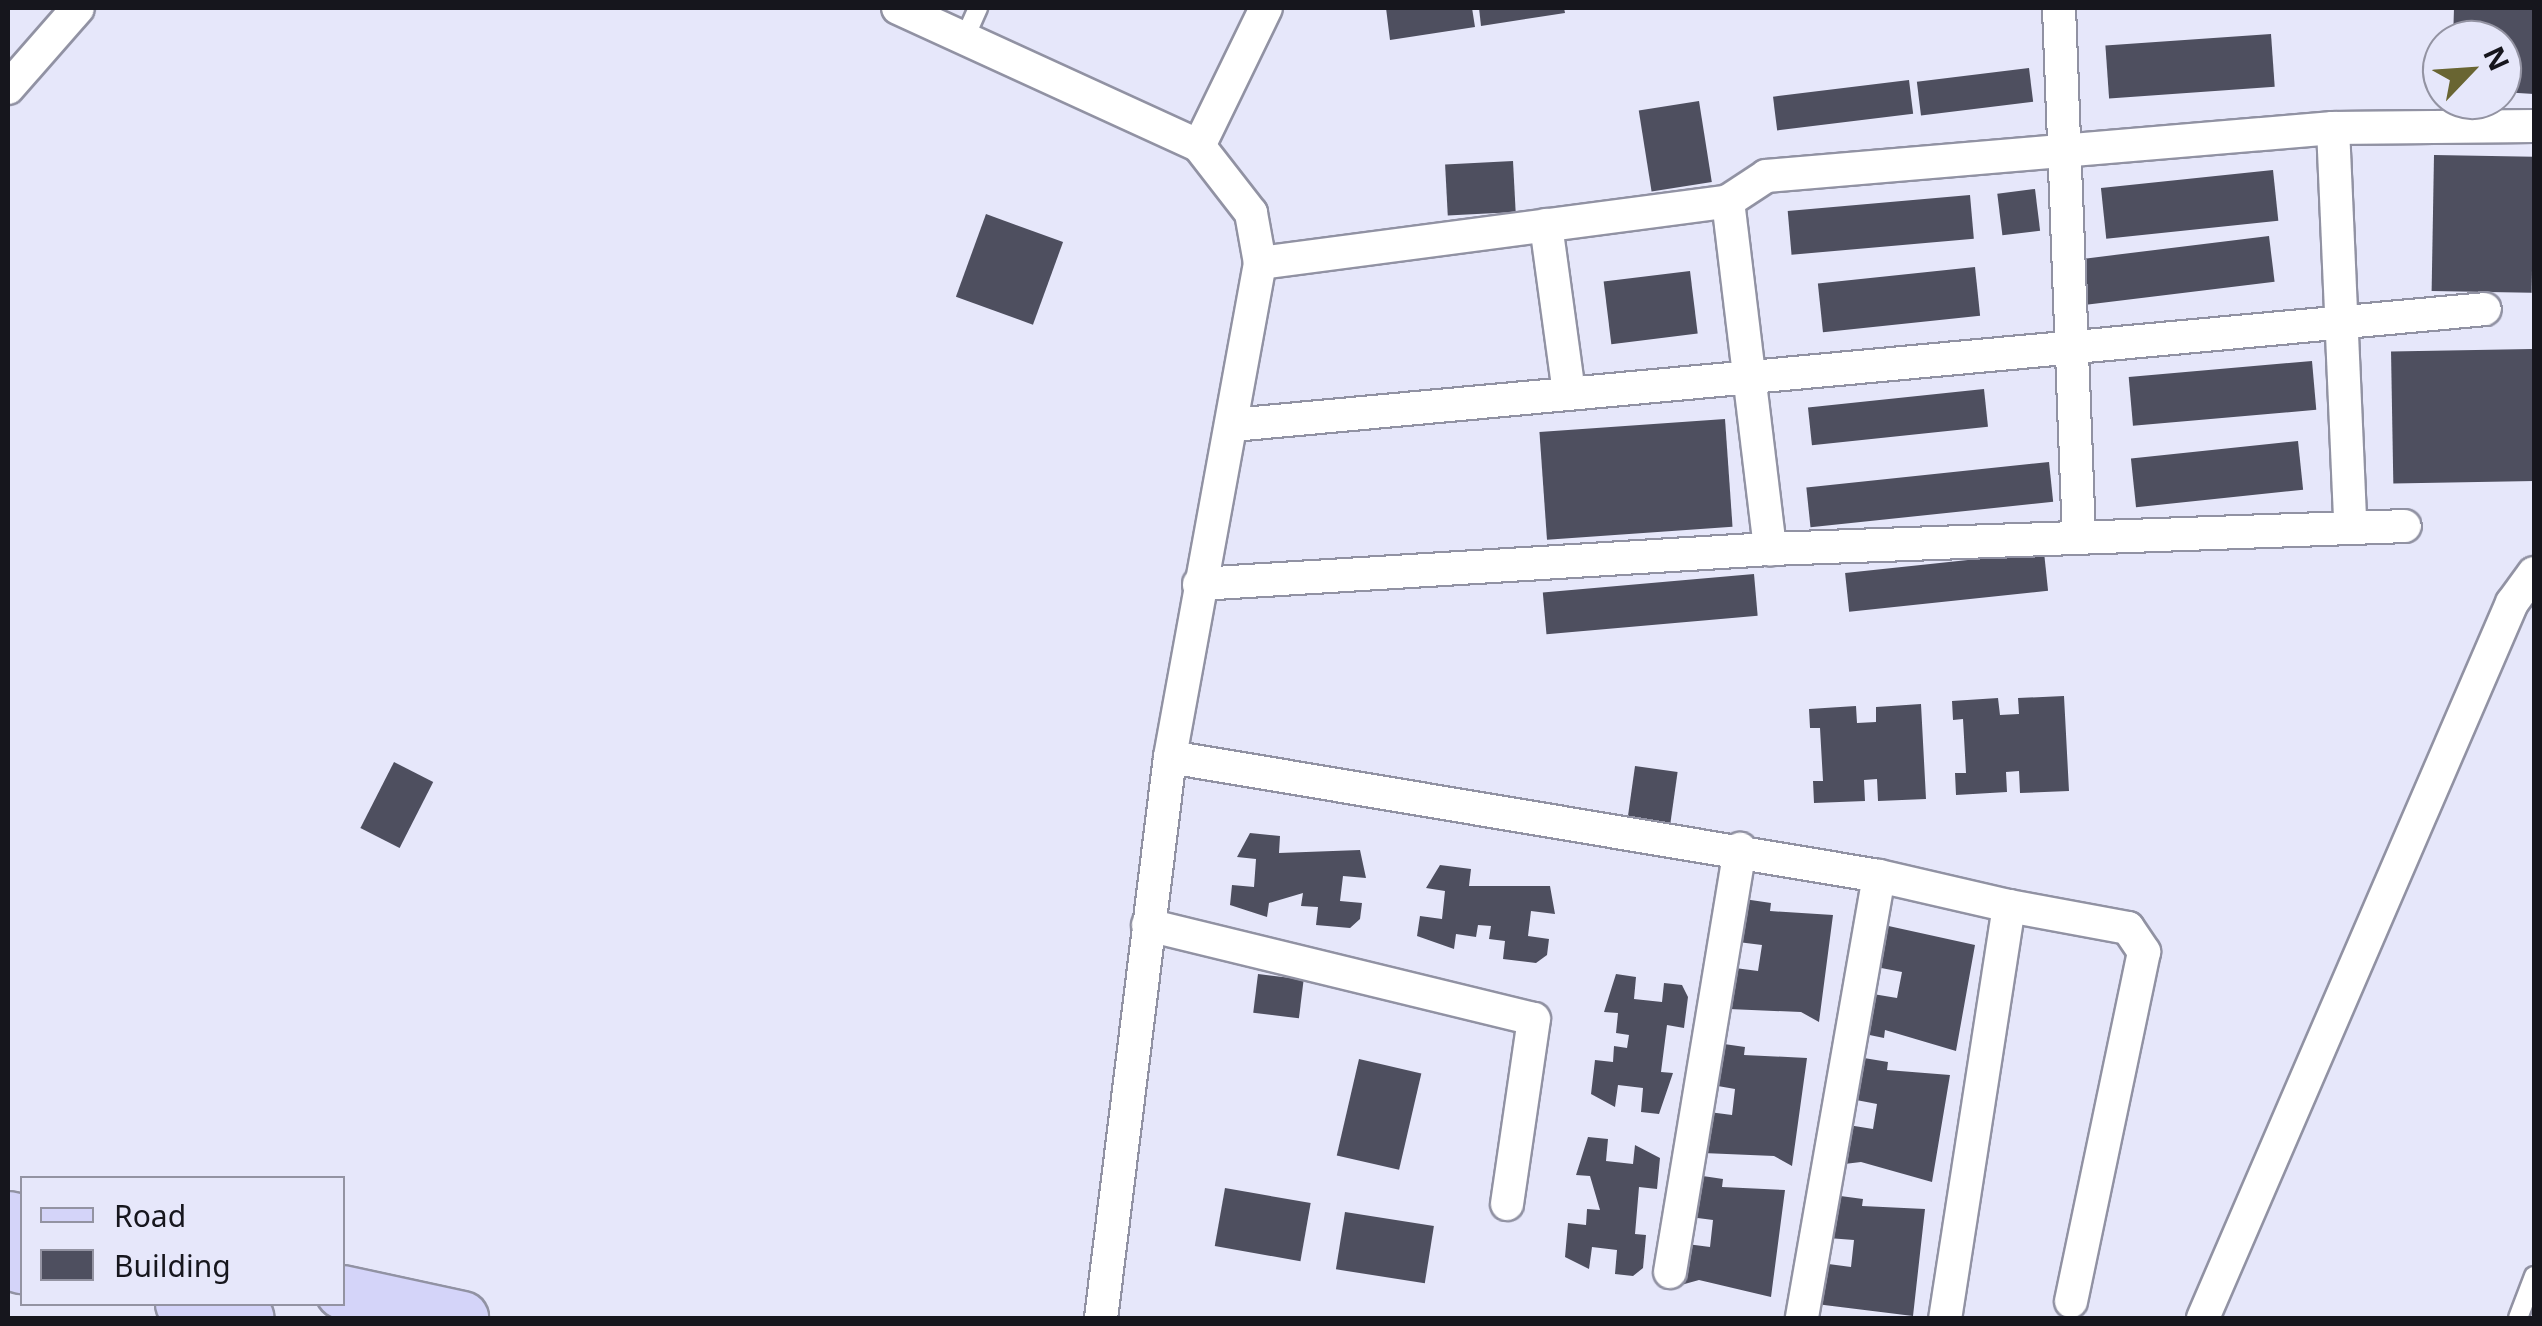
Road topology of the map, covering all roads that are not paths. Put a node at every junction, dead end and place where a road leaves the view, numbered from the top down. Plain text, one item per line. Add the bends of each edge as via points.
1 (78, 8) edge
2 (898, 8) edge
3 (1266, 8) edge
4 (2059, 8) edge
5 (972, 21) edge
6 (8, 88) edge
7 (2534, 126) edge
8 (2333, 128) junction
9 (1199, 146) junction
10 (2064, 153) junction
11 (1728, 200) junction
12 (1546, 224) junction
13 (1260, 262) junction
14 (2485, 308) dead end
15 (2342, 316) junction
16 (2072, 345) junction
17 (1754, 374) junction
18 (1569, 392) junction
19 (1233, 425) junction
20 (2350, 524) junction
21 (2406, 526) dead end
22 (2079, 538) junction
23 (1770, 549) junction
24 (2534, 573) edge
25 (1199, 584) junction
26 (1170, 757) junction
27 (1740, 848) junction
28 (1879, 876) junction
29 (2008, 906) junction
30 (1148, 925) junction
31 (1507, 1204) dead end
32 (1670, 1272) dead end
33 (2534, 1276) edge
34 (345, 1293) edge
35 (2072, 1301) dead end
36 (191, 1306) edge
37 (248, 1318) edge
38 (462, 1318) edge
39 (1101, 1318) edge
40 (1802, 1318) edge
41 (1945, 1318) edge
42 (2203, 1318) edge
43 (2518, 1318) edge

1 - 6 street
2 - 5 street
3 - 9 street
4 - 10 street
5 - 9 street
7 - 8 street
8 - 10 street
8 - 15 street
9 - 13 street via 1251,214
10 - 11 street via 1766,176
10 - 16 street
11 - 12 street
11 - 17 street
12 - 13 street
12 - 18 street
13 - 19 street
14 - 15 street
15 - 16 street
15 - 20 street
16 - 17 street
16 - 22 street
17 - 18 street
17 - 23 street
18 - 19 street
19 - 25 street
20 - 21 street
20 - 22 street
22 - 23 street
23 - 25 street
24 - 42 street via 2512,603
25 - 26 street
26 - 27 street
26 - 30 street
27 - 28 street
27 - 32 street
28 - 29 street
28 - 40 street
29 - 35 street via 2128,928 2144,952
29 - 41 street
30 - 31 street via 1534,1019
30 - 39 street
33 - 43 lane
34 - 38 main road
36 - 37 main road

